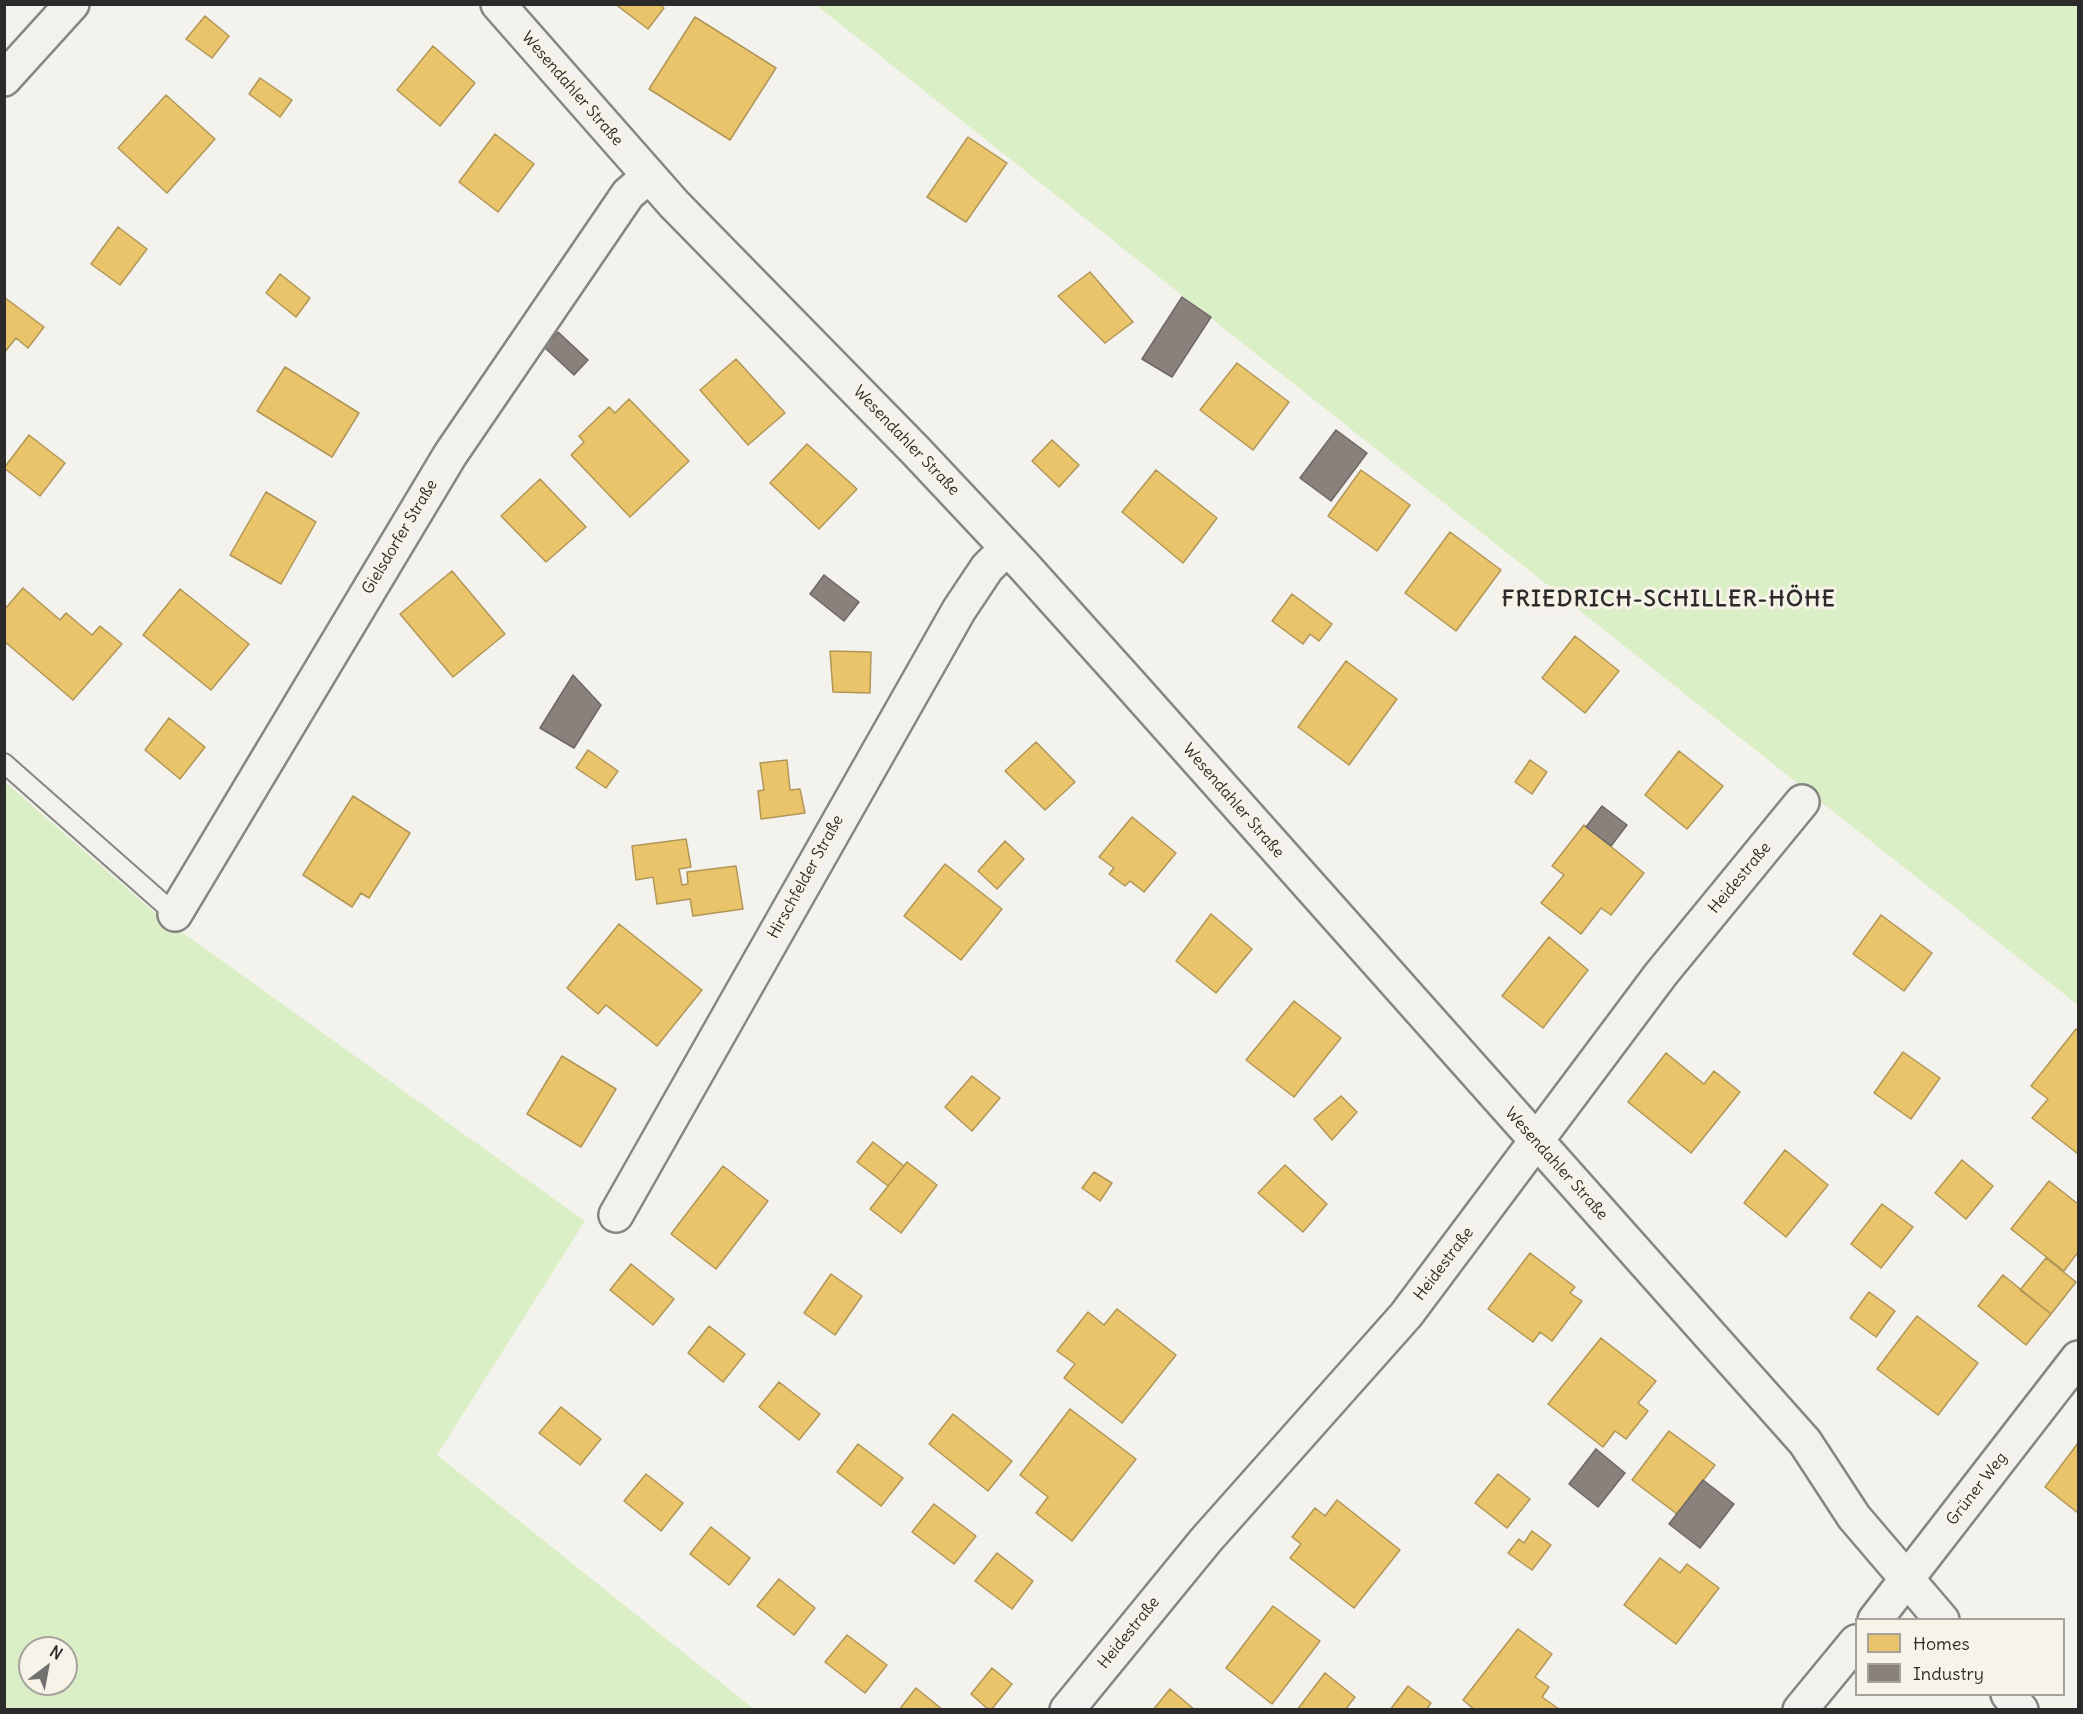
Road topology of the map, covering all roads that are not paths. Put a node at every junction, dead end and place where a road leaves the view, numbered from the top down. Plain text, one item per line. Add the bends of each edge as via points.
1 (72, 4) edge
2 (498, 4) edge
3 (4, 79) edge
4 (649, 176) junction
5 (1007, 548) junction
6 (4, 763) edge
7 (1802, 802) dead end
8 (175, 914) joint
9 (1536, 1141) junction
10 (616, 1215) dead end
11 (2079, 1358) edge
12 (1908, 1580) junction
13 (1877, 1618) edge
14 (1940, 1618) edge
15 (1855, 1644) edge
16 (2009, 1696) edge
17 (1067, 1710) edge
18 (1800, 1710) edge
19 (2021, 1710) edge

1 - 3 street
2 - 4 street, Wesendahler Straße
4 - 5 street, Wesendahler Straße
4 - 8 street, Gielsdorfer Straße via 628,194 450,455
5 - 9 street, Wesendahler Straße
5 - 10 street, Hirschfelder Straße via 987,568 958,610
6 - 8 lane
7 - 9 street, Heidestraße via 1661,974
9 - 12 street, Wesendahler Straße via 1804,1442 1854,1518
9 - 17 street, Heidestraße via 1406,1315 1206,1540
11 - 12 street, Grüner Weg
12 - 13 street, Grüner Weg
12 - 14 street, Wesendahler Straße
15 - 18 street
16 - 19 street

